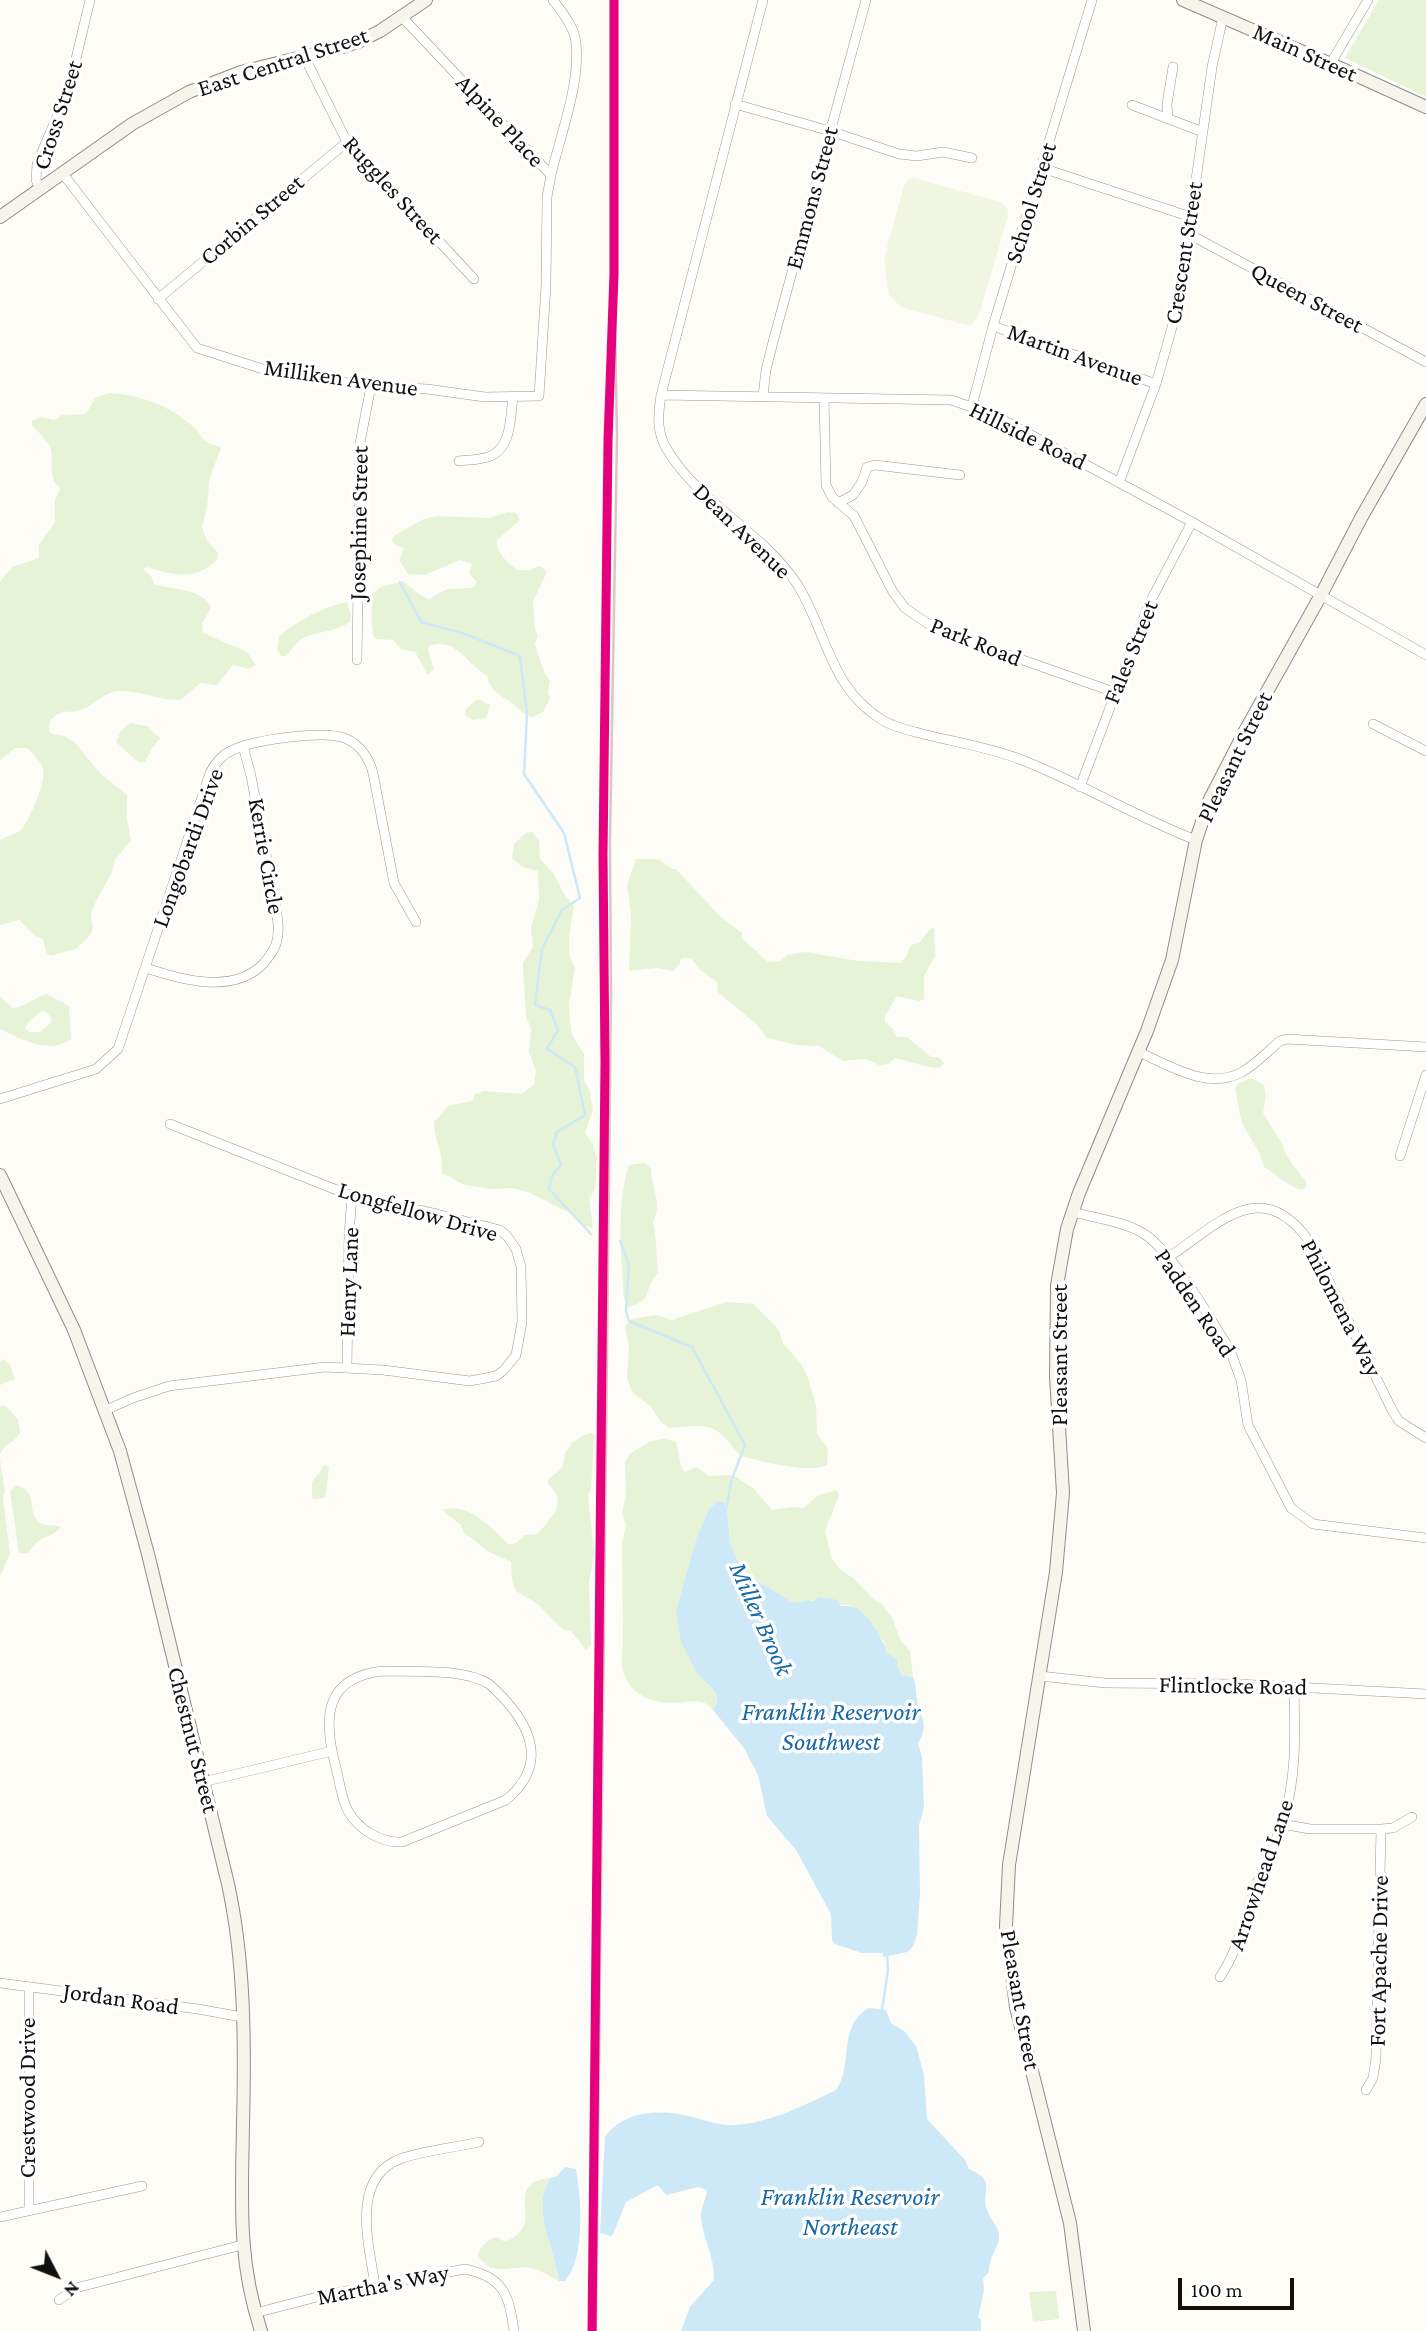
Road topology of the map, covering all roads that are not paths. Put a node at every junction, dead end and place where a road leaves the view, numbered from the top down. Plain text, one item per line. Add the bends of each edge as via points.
1 (90, 0) edge
2 (426, 0) edge
3 (553, 0) edge
4 (763, 0) edge
5 (866, 0) edge
6 (1092, 0) edge
7 (1183, 0) edge
8 (1368, 0) edge
9 (402, 17) junction
10 (1223, 17) junction
11 (304, 56) junction
12 (1331, 64) junction
13 (1173, 67) dead end
14 (734, 104) junction
15 (1132, 105) dead end
16 (1426, 107) edge
17 (1168, 118) junction
18 (830, 131) junction
19 (1203, 132) junction
20 (346, 142) junction
21 (972, 158) dead end
22 (1042, 167) junction
23 (62, 174) junction
24 (551, 175) junction
25 (40, 189) junction
26 (0, 217) edge
27 (1191, 217) junction
28 (1189, 234) junction
29 (474, 279) dead end
30 (158, 299) junction
31 (993, 326) junction
32 (1426, 362) edge
33 (1156, 384) junction
34 (371, 386) junction
35 (661, 395) junction
36 (539, 396) joint
37 (763, 396) junction
38 (513, 397) junction
39 (824, 398) junction
40 (1426, 404) edge
41 (972, 406) junction
42 (459, 461) dead end
43 (960, 475) dead end
44 (1119, 483) junction
45 (838, 503) junction
46 (1192, 522) junction
47 (1321, 595) junction
48 (1426, 654) edge
49 (357, 660) dead end
50 (1114, 692) junction
51 (1373, 724) dead end
52 (243, 746) junction
53 (1426, 751) edge
54 (1080, 787) junction
55 (1196, 840) junction
56 (416, 922) dead end
57 (146, 968) junction
58 (1426, 1046) edge
59 (1139, 1052) junction
60 (1426, 1075) edge
61 (0, 1098) edge
62 (170, 1124) dead end
63 (1399, 1156) dead end
64 (0, 1175) edge
65 (352, 1196) junction
66 (1073, 1212) junction
67 (1168, 1257) junction
68 (347, 1367) junction
69 (106, 1410) junction
70 (1426, 1438) edge
71 (1426, 1538) edge
72 (1040, 1676) junction
73 (1294, 1687) junction
74 (1426, 1694) edge
75 (331, 1751) junction
76 (203, 1782) junction
77 (1412, 1817) dead end
78 (1282, 1824) junction
79 (1381, 1829) junction
80 (1220, 1977) dead end
81 (0, 1983) edge
82 (29, 1987) junction
83 (242, 2017) junction
84 (1366, 2090) dead end
85 (479, 2142) dead end
86 (142, 2186) dead end
87 (29, 2209) junction
88 (0, 2217) edge
89 (242, 2245) junction
90 (375, 2285) junction
91 (59, 2300) dead end
92 (256, 2313) junction
93 (261, 2331) edge
94 (514, 2331) edge
95 (1084, 2331) edge

1 - 25 street, Cross Street via 68,88 37,164
2 - 9 street, East Central Street
3 - 24 street via 575,37 576,62
4 - 14 street, Dean Avenue
5 - 18 street, Emmons Street
6 - 22 street, School Street
7 - 10 street, Main Street
8 - 12 street
9 - 11 street, East Central Street via 360,41
9 - 24 street, Alpine Place
10 - 12 street, Main Street
10 - 19 street, Crescent Street
11 - 20 street, Ruggles Street
11 - 23 street, East Central Street via 241,72 189,92 132,124
12 - 16 street, Main Street
13 - 17 street
14 - 18 street
14 - 35 street, Dean Avenue
15 - 17 street
17 - 19 street
18 - 21 street via 899,153
18 - 37 street, Emmons Street via 773,342
19 - 27 street, Crescent Street
20 - 29 street, Ruggles Street
20 - 30 street, Corbin Street
22 - 27 street
22 - 31 street, School Street
23 - 25 street, East Central Street
23 - 30 street, Milliken Avenue
24 - 36 street, Alpine Place
25 - 26 street, East Central Street
27 - 28 street, Crescent Street
28 - 32 street, Queen Street
28 - 33 street, Crescent Street via 1178,306
30 - 34 street, Milliken Avenue via 197,348 269,370
31 - 33 street, Martin Avenue
31 - 41 street, School Street
33 - 44 street, Crescent Street
34 - 38 street, Milliken Avenue
34 - 49 street, Josephine Street via 360,443
35 - 37 street, Hillside Road
35 - 54 street, Dean Avenue via 657,421 666,449 690,480 797,584 824,647 846,686 863,705 894,726 1021,760
36 - 38 street, Milliken Avenue
37 - 39 street, Hillside Road
38 - 42 street via 508,436 500,450 488,457
39 - 41 street, Hillside Road via 951,400
39 - 45 street, Park Road via 824,477
40 - 47 street, Pleasant Street
41 - 44 street, Hillside Road
43 - 45 street via 874,465 867,467 853,495
44 - 46 street, Hillside Road
45 - 50 street, Park Road via 854,516 892,592 905,608 937,630
46 - 47 street, Hillside Road
46 - 50 street, Fales Street via 1149,604
47 - 48 street, Hillside Road
47 - 55 street, Pleasant Street via 1245,731 1209,802
50 - 54 street, Fales Street
51 - 53 street
52 - 56 street, Longobardi Drive via 329,735 347,739 360,749 376,782 394,883
52 - 57 street, Longobardi Drive via 224,755 210,773
52 - 57 street, Kerrie Circle via 275,902 277,942 256,971 231,981 202,981
54 - 55 street, Dean Avenue
55 - 59 street, Pleasant Street via 1172,960
57 - 61 street, Longobardi Drive via 113,1055 96,1069
58 - 59 street via 1287,1039 1241,1073 1219,1078 1186,1073
59 - 66 street, Pleasant Street
60 - 63 street
62 - 65 street, Longfellow Drive
64 - 69 street, Chestnut Street via 67,1315
65 - 68 street, Henry Lane
65 - 68 street, Longfellow Drive via 500,1230 516,1249 522,1266 522,1322 516,1355 505,1370 488,1379 470,1381
66 - 67 street, Padden Road via 1138,1231
66 - 72 street, Pleasant Street via 1057,1285 1056,1377 1063,1493
67 - 70 street, Philomena Way via 1243,1210 1266,1207 1289,1218 1309,1241 1399,1421
67 - 71 street, Padden Road via 1234,1357 1248,1425 1291,1508 1313,1524
68 - 69 street, Longfellow Drive via 169,1385
69 - 76 street, Chestnut Street via 134,1497
72 - 73 street, Flintlocke Road via 1105,1683
72 - 95 street, Pleasant Street via 1009,1865 1006,1926 1016,2007 1070,2223
73 - 74 street, Flintlocke Road
73 - 78 street, Arrowhead Lane via 1294,1770
75 - 75 street via 348,1812 370,1834 391,1843 417,1838 506,1800 525,1781 532,1760 528,1730 489,1684 463,1675 424,1672 372,1672 340,1689 328,1715
75 - 76 street
76 - 83 street, Chestnut Street via 236,1920
77 - 79 street
78 - 79 street via 1310,1829
78 - 80 street, Arrowhead Lane via 1231,1961
79 - 84 street, Fort Apache Drive via 1377,2058
81 - 82 street, Jordan Road
82 - 83 street, Jordan Road
82 - 87 street, Crestwood Drive
83 - 89 street, Chestnut Street
85 - 90 street via 400,2160 372,2184 367,2210
86 - 87 street
87 - 88 street
89 - 91 street via 84,2286
89 - 92 street, Chestnut Street
90 - 92 street, Martha's Way
90 - 94 street, Martha's Way via 465,2269 479,2272 506,2294
92 - 93 street, Chestnut Street

